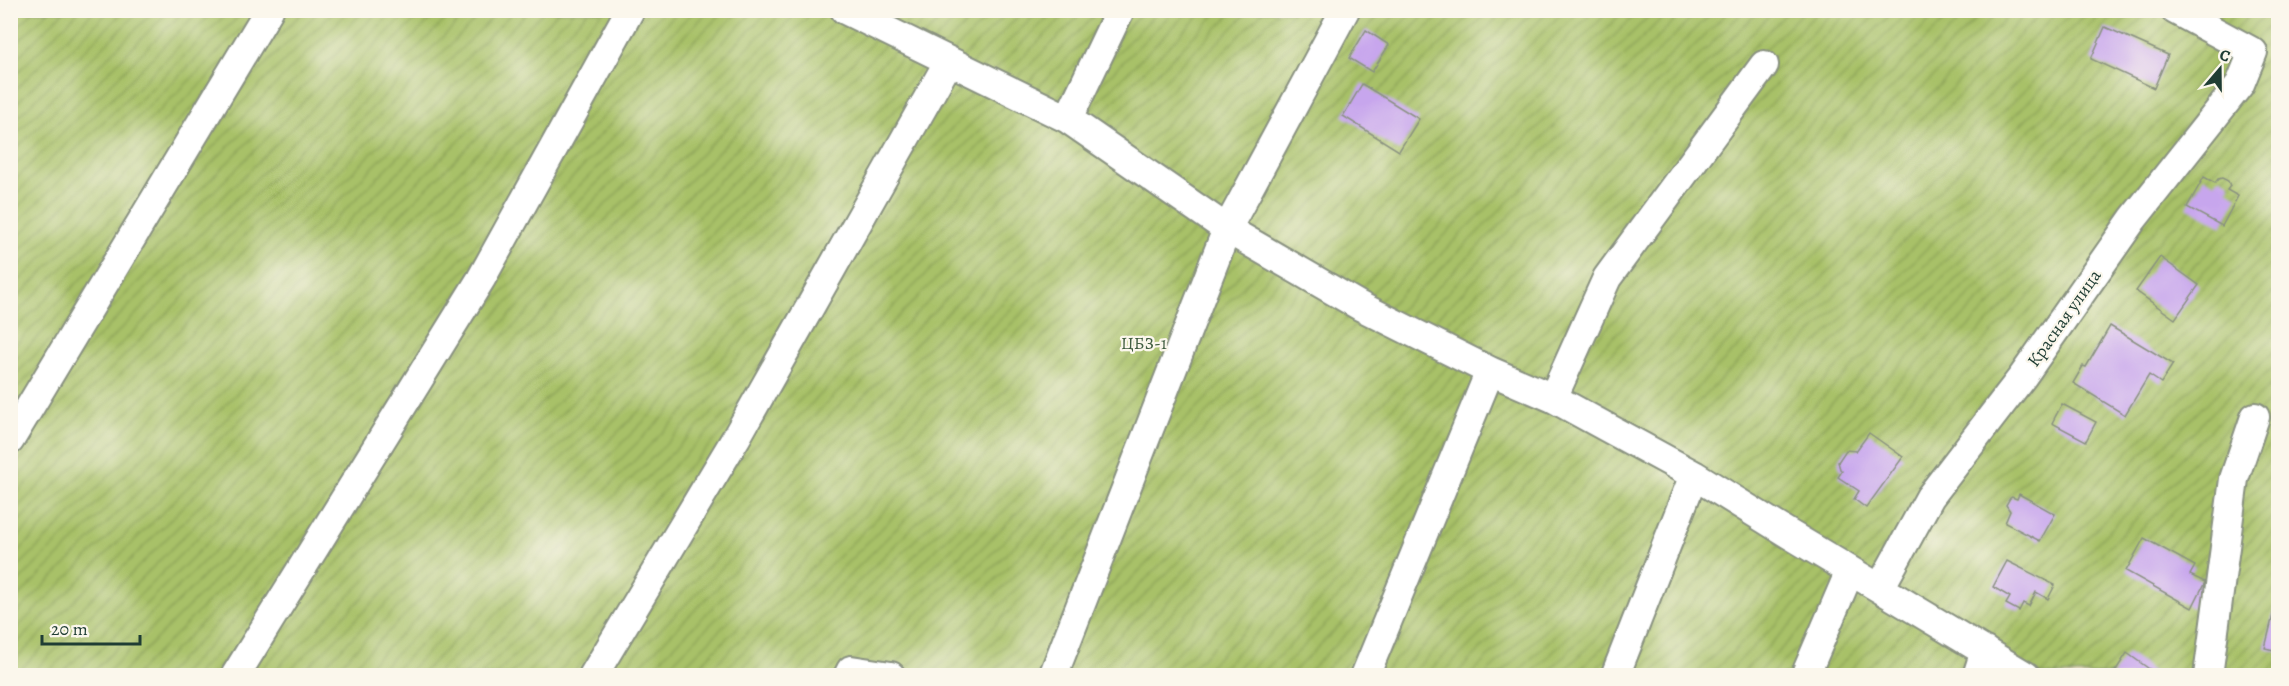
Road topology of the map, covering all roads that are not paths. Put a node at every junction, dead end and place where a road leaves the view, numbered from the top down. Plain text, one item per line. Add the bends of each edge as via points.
1 (269, 10) edge
2 (630, 10) edge
3 (845, 10) edge
4 (1120, 10) edge
5 (1346, 10) edge
6 (2175, 10) edge
7 (949, 61) junction
8 (1764, 65) dead end
9 (1068, 119) junction
10 (1227, 230) junction
11 (1490, 371) junction
12 (1554, 398) junction
13 (2255, 417) dead end
14 (10, 440) edge
15 (1694, 475) junction
16 (1850, 571) junction
17 (1880, 588) junction
18 (1981, 663) edge
19 (235, 675) edge
20 (593, 675) edge
21 (848, 675) edge
22 (891, 675) edge
23 (1053, 675) edge
24 (1365, 675) edge
25 (1615, 675) edge
26 (1805, 675) edge
27 (2026, 675) edge
28 (2208, 675) edge

1 - 14 street
2 - 19 street via 481,279
3 - 7 street
4 - 9 street
5 - 10 street
6 - 17 street, Красная улица via 2253,52 2240,84 2133,219 2023,376 1930,497
7 - 9 street
7 - 20 street via 736,438
8 - 12 street via 1607,278
9 - 10 street
10 - 11 street via 1360,306
10 - 23 street
11 - 12 street
11 - 24 street
12 - 15 street
13 - 28 street via 2234,479
15 - 16 street
15 - 25 street
16 - 17 street
16 - 26 street
17 - 18 street
18 - 27 street
21 - 22 street via 851,670

